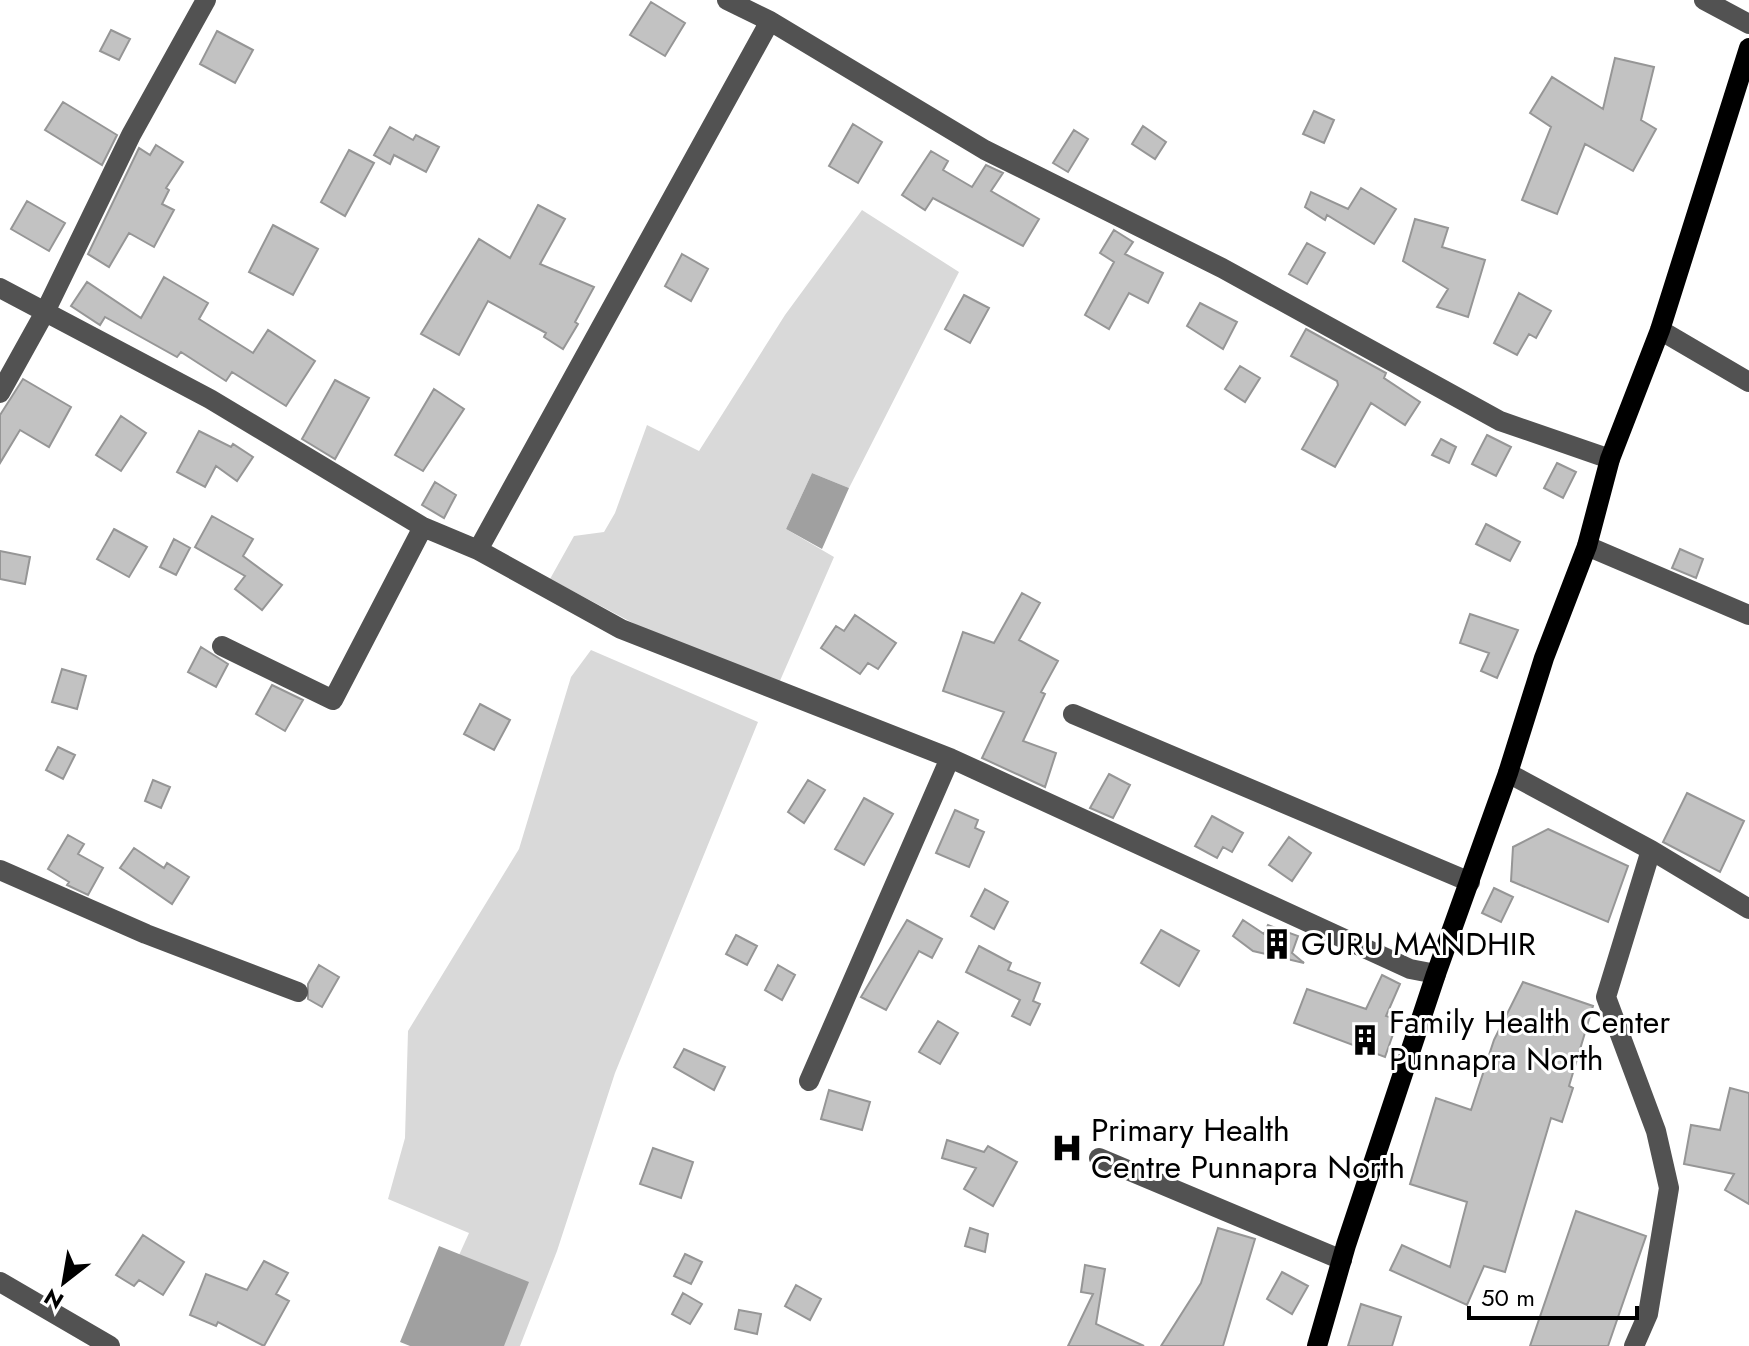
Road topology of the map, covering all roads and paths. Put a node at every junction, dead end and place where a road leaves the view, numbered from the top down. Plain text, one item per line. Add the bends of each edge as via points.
1 (206, 0) edge
2 (727, 0) edge
3 (1704, 0) edge
4 (770, 21) junction
5 (1749, 24) edge
6 (1749, 48) edge
7 (0, 288) edge
8 (45, 312) junction
9 (1660, 330) junction
10 (1749, 382) edge
11 (0, 393) edge
12 (1610, 459) junction
13 (423, 527) junction
14 (1587, 546) junction
15 (478, 550) junction
16 (1749, 615) edge
17 (222, 646) dead end
18 (1073, 714) dead end
19 (950, 758) junction
20 (1508, 773) junction
21 (1651, 850) junction
22 (0, 870) edge
23 (1470, 882) junction
24 (1749, 909) edge
25 (1436, 974) junction
26 (298, 992) dead end
27 (809, 1081) dead end
28 (1099, 1158) dead end
29 (1342, 1260) junction
30 (0, 1282) edge
31 (110, 1346) edge
32 (1317, 1346) edge
33 (1634, 1346) edge

1 - 8 street via 131,135
2 - 4 street
3 - 5 street
4 - 12 street via 985,150 1222,268 1500,421
4 - 15 street
6 - 9 main road
7 - 8 street
8 - 11 street
8 - 13 street via 210,399
9 - 10 street
9 - 12 main road
12 - 14 main road
13 - 15 street
13 - 17 street via 333,700
14 - 16 street
14 - 20 main road
15 - 19 street via 621,629
18 - 23 street
19 - 25 street via 1410,969
19 - 27 street
20 - 21 street
20 - 23 main road
21 - 24 street
21 - 33 street via 1606,997 1656,1131 1669,1188 1648,1314
22 - 26 street
23 - 25 main road
25 - 29 main road
28 - 29 street
29 - 32 main road
30 - 31 street

